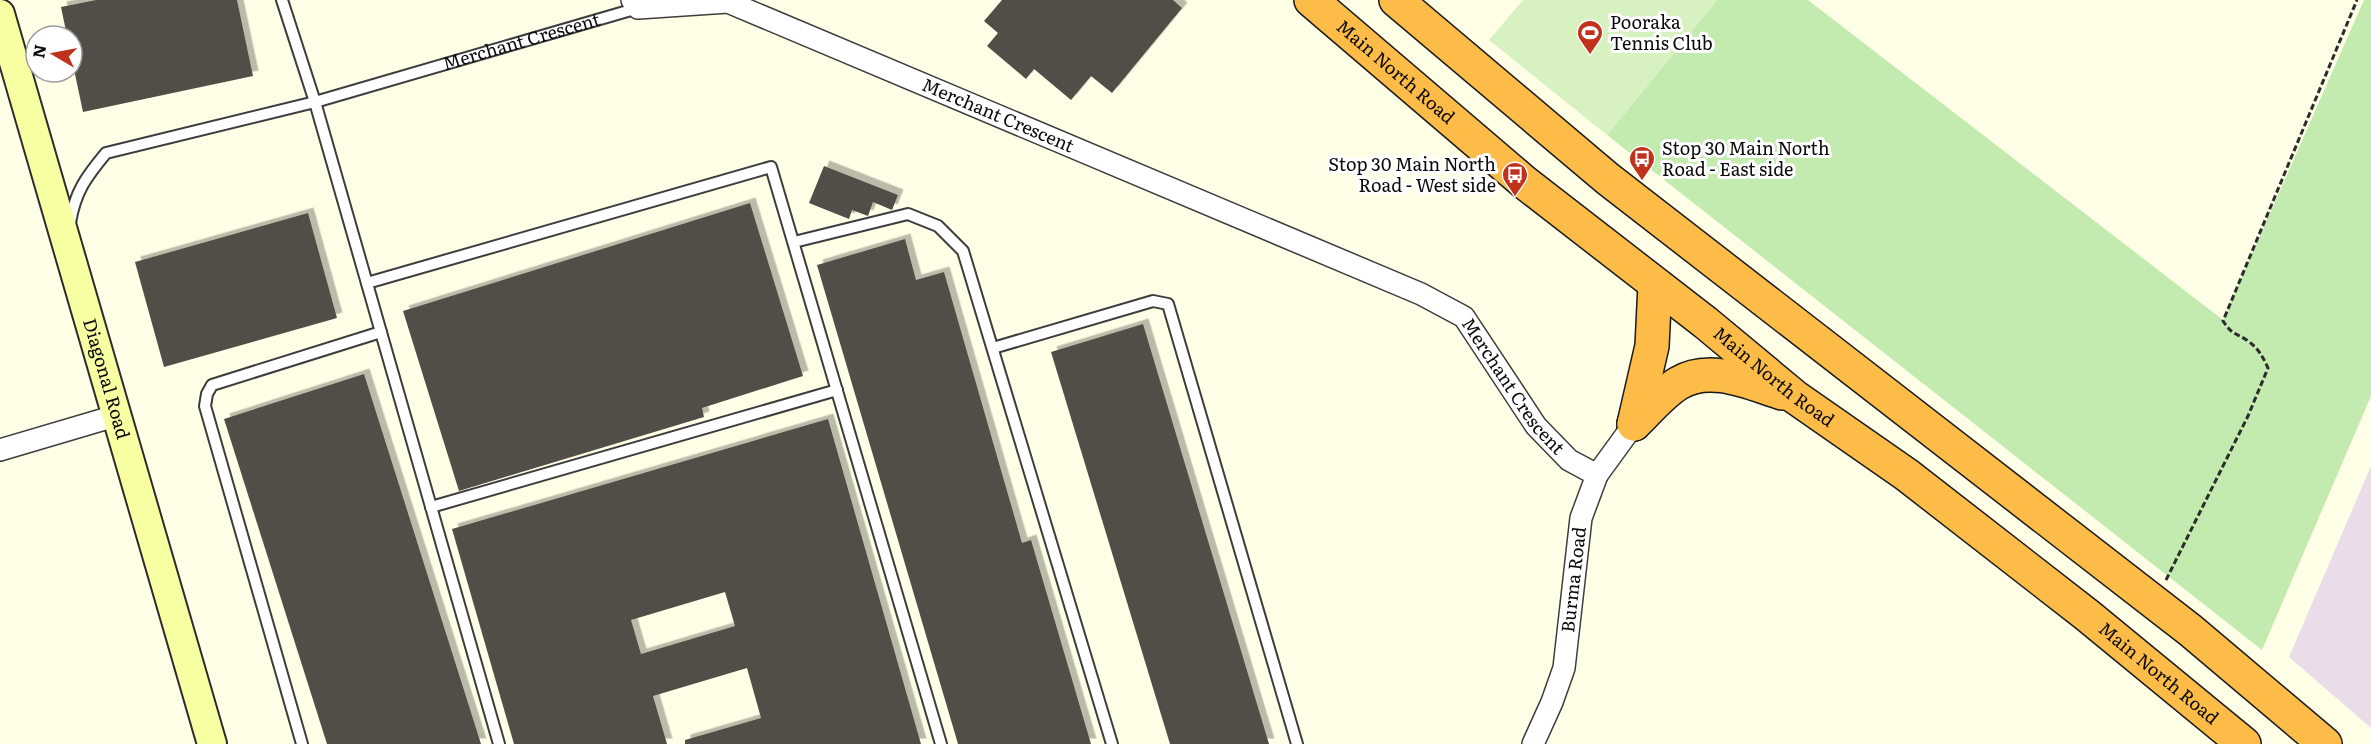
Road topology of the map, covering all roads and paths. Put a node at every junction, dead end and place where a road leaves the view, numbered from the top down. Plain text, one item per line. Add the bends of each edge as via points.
1 (282, 0) edge
2 (1311, 0) edge
3 (1396, 0) edge
4 (2357, 0) edge
5 (635, 4) edge
6 (1335, 12) edge
7 (0, 16) edge
8 (315, 102) junction
9 (794, 242) junction
10 (66, 244) junction
11 (367, 283) junction
12 (1655, 285) junction
13 (381, 332) junction
14 (993, 348) junction
15 (837, 390) junction
16 (1795, 397) junction
17 (115, 416) junction
18 (1634, 424) junction
19 (0, 450) edge
20 (1597, 475) junction
21 (431, 507) junction
22 (2155, 603) junction
23 (212, 744) edge
24 (302, 744) edge
25 (499, 744) edge
26 (941, 744) edge
27 (1112, 744) edge
28 (1297, 744) edge
29 (1533, 744) edge
30 (2244, 744) edge
31 (2325, 744) edge

1 - 8 lane
2 - 6 highway, Main North Road
3 - 22 highway via 1608,179
4 - 22 path via 2223,321 2232,334 2247,340 2260,352 2268,368
5 - 8 lane, Merchant Crescent
5 - 20 street, Merchant Crescent via 728,2 1421,294 1464,316 1536,426 1569,460
6 - 12 highway, Main North Road via 1524,182
7 - 10 street, Diagonal Road
8 - 10 lane, Merchant Crescent via 106,153 86,177 73,203
8 - 11 lane
9 - 11 lane via 771,167
9 - 14 lane via 908,214 938,226 963,251
9 - 15 lane
10 - 17 street, Diagonal Road
11 - 13 lane
12 - 16 highway, Main North Road
12 - 18 highway via 1652,345
13 - 21 lane
13 - 24 lane via 212,386 207,393 205,406
14 - 27 lane
14 - 28 lane via 1153,301 1168,304
15 - 21 lane
15 - 26 lane
16 - 18 highway via 1730,378 1700,376 1680,383
16 - 30 highway, Main North Road via 1907,475
17 - 19 street
17 - 23 street, Diagonal Road
18 - 20 street, Burma Road
20 - 29 street, Burma Road via 1581,518 1564,668
21 - 25 lane
22 - 31 highway

